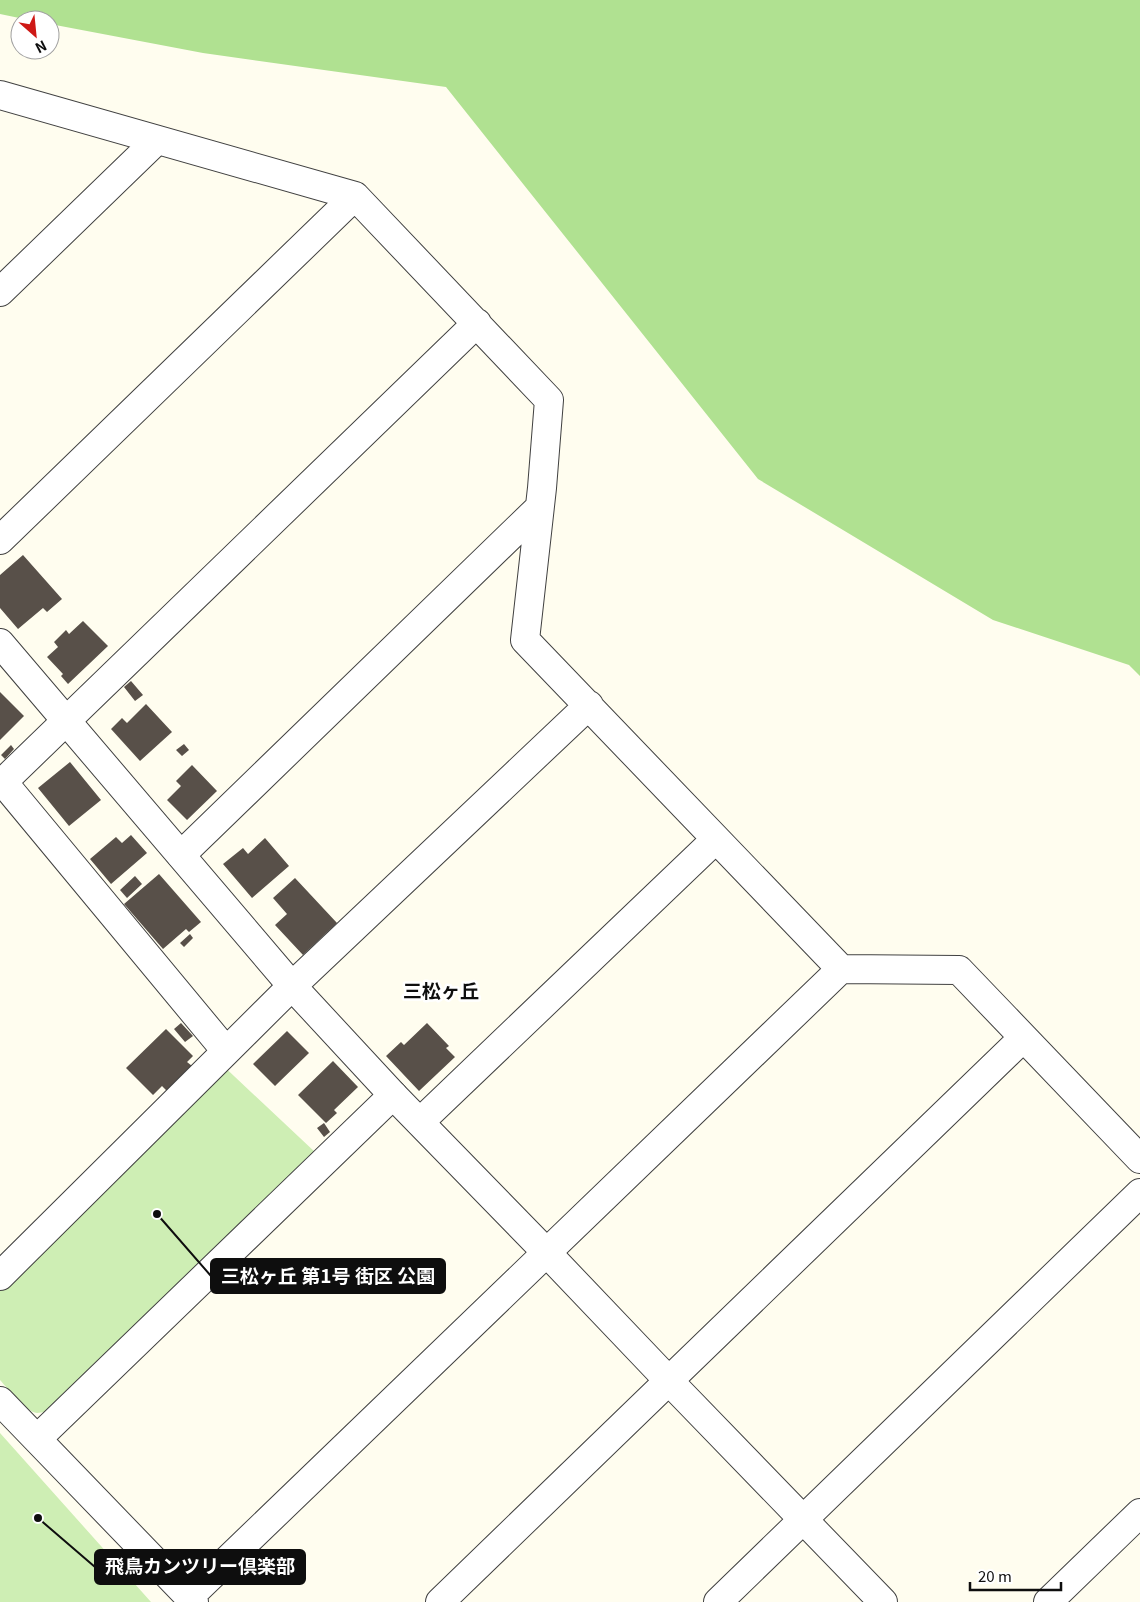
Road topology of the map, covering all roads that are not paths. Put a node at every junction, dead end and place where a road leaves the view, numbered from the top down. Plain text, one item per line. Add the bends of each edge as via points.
1 (0, 95) edge
2 (157, 140) junction
3 (355, 196) junction
4 (0, 292) edge
5 (477, 323) junction
6 (539, 508) junction
7 (0, 540) edge
8 (0, 643) edge
9 (589, 705) junction
10 (65, 721) junction
11 (716, 839) junction
12 (181, 855) junction
13 (841, 969) junction
14 (292, 986) junction
15 (1024, 1038) junction
16 (226, 1051) junction
17 (394, 1095) junction
18 (420, 1122) junction
19 (1140, 1159) edge
20 (1140, 1193) edge
21 (547, 1252) junction
22 (0, 1276) edge
23 (668, 1381) junction
24 (0, 1401) edge
25 (37, 1439) junction
26 (1140, 1513) edge
27 (803, 1520) junction
28 (192, 1599) edge
29 (440, 1602) edge
30 (718, 1602) edge
31 (883, 1602) edge
32 (1048, 1602) edge

1 - 2 street
2 - 3 street
2 - 4 street
3 - 5 street
3 - 7 street
5 - 6 street via 549,400
5 - 10 street
6 - 9 street via 525,640
6 - 12 street
8 - 10 street
9 - 11 street
9 - 14 street
10 - 12 street
10 - 16 street via 3,782
11 - 13 street
11 - 18 street
12 - 14 street
13 - 15 street via 959,970
13 - 21 street
14 - 16 street
14 - 17 street
15 - 19 street
15 - 23 street
16 - 22 street
17 - 18 street
17 - 25 street
18 - 21 street
20 - 27 street
21 - 23 street
21 - 28 street
23 - 27 street
23 - 29 street
24 - 25 street
25 - 28 street
26 - 32 street
27 - 30 street
27 - 31 street

